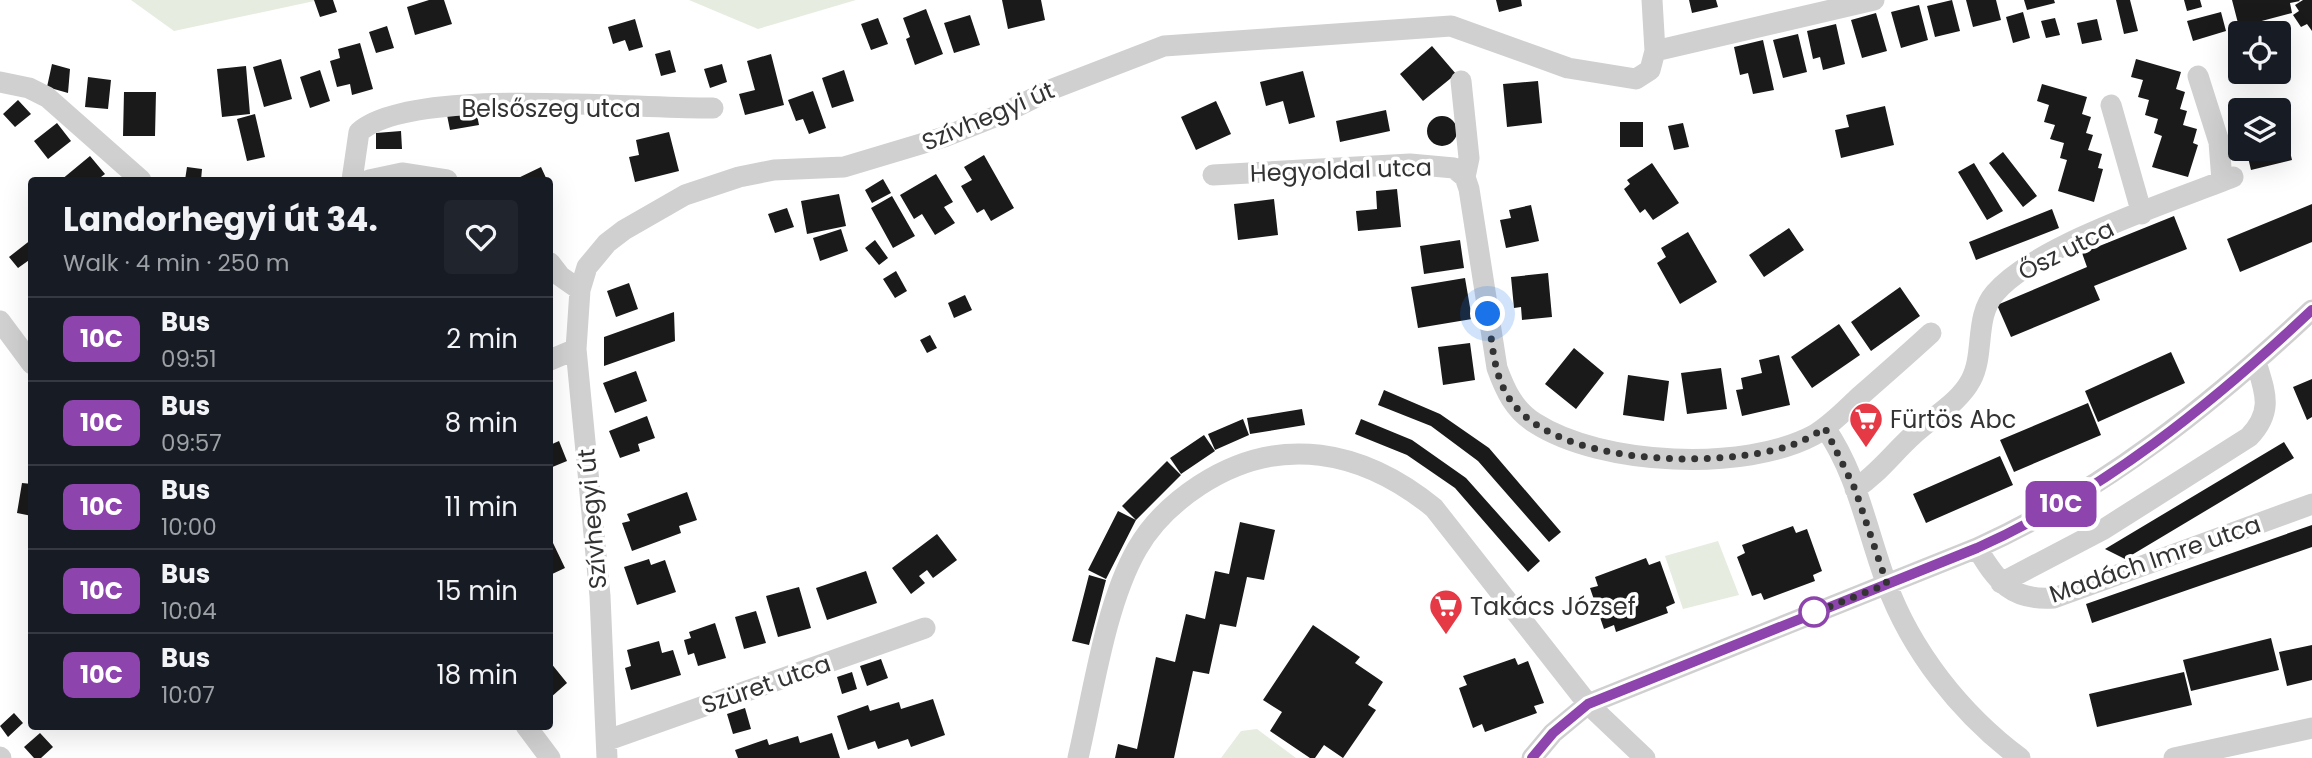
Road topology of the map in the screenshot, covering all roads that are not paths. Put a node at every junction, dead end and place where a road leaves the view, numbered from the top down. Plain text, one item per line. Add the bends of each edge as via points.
1 (1652, 0) edge
2 (1874, 0) edge
3 (1655, 51) junction
4 (2198, 76) dead end
5 (1461, 81) dead end
6 (0, 82) edge
7 (2111, 105) dead end
8 (713, 108) dead end
9 (1213, 175) dead end
10 (138, 177) edge
11 (352, 177) edge
12 (383, 177) edge
13 (428, 177) edge
14 (1465, 177) junction
15 (2142, 214) junction
16 (553, 267) edge
17 (580, 290) junction
18 (2312, 310) edge
19 (0, 321) edge
20 (1931, 333) dead end
21 (576, 349) junction
22 (28, 358) edge
23 (553, 359) edge
24 (2256, 362) junction
25 (1825, 428) junction
26 (1855, 489) junction
27 (2312, 504) edge
28 (1977, 548) junction
29 (2001, 583) junction
30 (1887, 584) junction
31 (925, 628) dead end
32 (1588, 704) junction
33 (2312, 728) edge
34 (529, 730) edge
35 (607, 749) edge
36 (550, 758) edge
37 (1079, 758) edge
38 (1532, 758) edge
39 (1645, 758) edge
40 (2020, 758) edge
41 (2174, 758) edge

1 - 3 street
2 - 3 street
3 - 17 street, Szívhegyi út via 1650,71 1636,79 1568,68 1451,26 1164,46 944,137 870,162 774,170 685,195 607,243 587,267
4 - 15 street, Ősz utca via 2228,179
5 - 14 street, Hegyoldal utca via 1469,158
6 - 10 street via 47,97
7 - 15 street, Ősz utca
8 - 11 street, Belsőszeg utca via 508,102 394,116 373,121 359,132
9 - 14 street, Hegyoldal utca via 1410,164 1454,168
12 - 13 street via 402,173
14 - 25 street, Hegyoldal utca via 1497,368 1506,393 1534,422 1581,445 1606,451 1691,458 1759,453 1792,445
15 - 26 street, Ősz utca via 2050,253 2007,280 1992,296 1982,320 1972,379 1872,478
16 - 17 street
17 - 21 street, Szívhegyi út
18 - 24 street
19 - 22 street
20 - 25 street, Hegyoldal utca
21 - 23 street
21 - 35 street, Szívhegyi út via 600,596
24 - 28 street via 2103,479 2032,522
24 - 29 street via 2266,407 2262,424 2249,437 2104,529
25 - 26 street
26 - 30 street
27 - 29 street, Madách Imre utca via 2054,598 2034,600
28 - 29 street, Madách Imre utca
28 - 30 street
30 - 32 street
30 - 40 street via 1942,681 1992,738
31 - 35 street, Szüret utca
32 - 37 street via 1434,508 1404,483 1333,457 1271,455 1240,464 1182,497 1156,520 1137,549 1111,619
32 - 38 street
32 - 39 street
33 - 41 street
34 - 36 street

